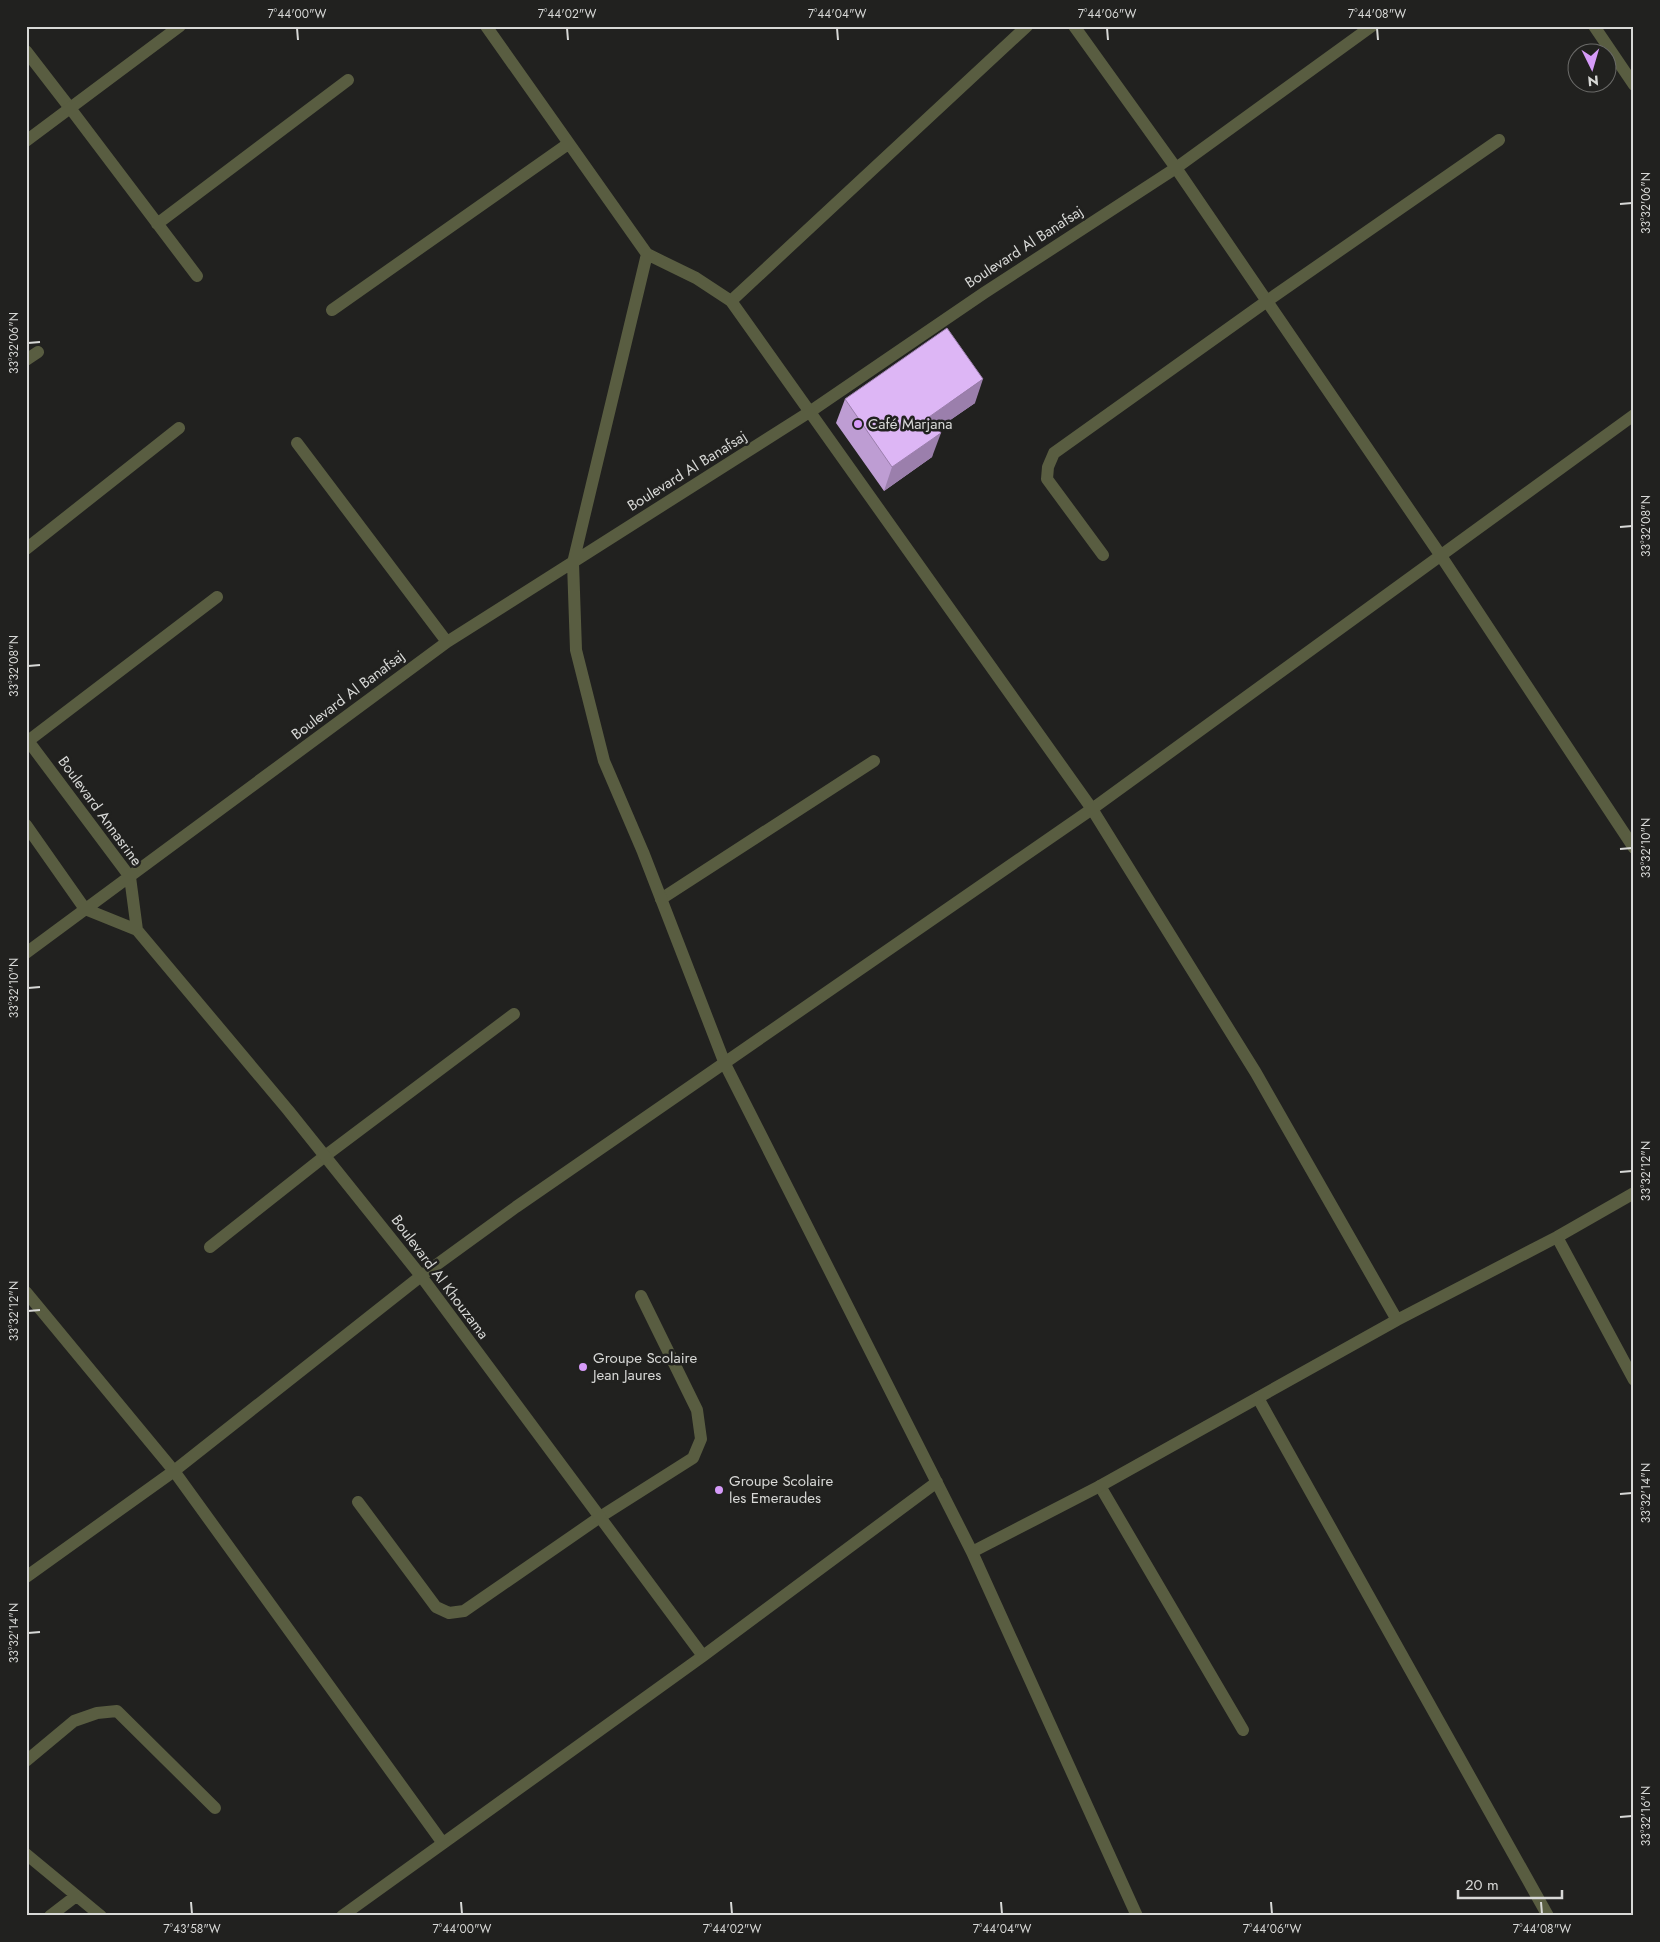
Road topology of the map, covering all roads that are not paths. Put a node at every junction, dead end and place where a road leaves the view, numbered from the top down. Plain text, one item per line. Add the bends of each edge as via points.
1 (180, 26) edge
2 (486, 26) edge
3 (1027, 26) edge
4 (1074, 26) edge
5 (1372, 26) edge
6 (1594, 26) edge
7 (26, 51) edge
8 (348, 80) dead end
9 (1634, 85) edge
10 (70, 108) junction
11 (1499, 140) dead end
12 (26, 141) edge
13 (568, 144) junction
14 (1176, 168) junction
15 (157, 224) junction
16 (647, 254) junction
17 (197, 276) dead end
18 (731, 300) junction
19 (1267, 301) junction
20 (332, 310) dead end
21 (38, 352) dead end
22 (26, 360) edge
23 (811, 411) junction
24 (1634, 415) edge
25 (179, 428) dead end
26 (297, 443) dead end
27 (26, 549) edge
28 (1103, 555) dead end
29 (1441, 556) junction
30 (573, 563) junction
31 (217, 597) dead end
32 (447, 642) junction
33 (27, 740) edge
34 (874, 760) dead end
35 (1092, 809) junction
36 (26, 825) edge
37 (1634, 848) edge
38 (130, 877) junction
39 (661, 899) junction
40 (85, 908) junction
41 (137, 930) junction
42 (26, 953) edge
43 (514, 1014) dead end
44 (725, 1064) junction
45 (325, 1156) junction
46 (1634, 1193) edge
47 (1557, 1237) junction
48 (210, 1247) dead end
49 (421, 1276) junction
50 (26, 1292) edge
51 (641, 1296) dead end
52 (1397, 1320) junction
53 (1634, 1380) edge
54 (1258, 1398) junction
55 (174, 1471) junction
56 (938, 1482) junction
57 (1100, 1486) junction
58 (358, 1502) dead end
59 (600, 1516) junction
60 (972, 1552) junction
61 (26, 1577) edge
62 (703, 1656) junction
63 (1243, 1730) dead end
64 (26, 1761) edge
65 (215, 1808) dead end
66 (442, 1842) junction
67 (26, 1854) edge
68 (76, 1896) junction
69 (50, 1916) edge
70 (101, 1916) edge
71 (342, 1916) edge
72 (1137, 1916) edge
73 (1548, 1916) edge

1 - 10 street
2 - 13 street
3 - 18 street
4 - 14 street
5 - 14 street, Boulevard Al Banafsaj
6 - 9 street
7 - 10 street
8 - 15 street
10 - 12 street
10 - 15 street
11 - 19 street
13 - 16 street
13 - 20 street
14 - 19 street
14 - 23 street, Boulevard Al Banafsaj
15 - 17 street
16 - 18 street
16 - 30 street
18 - 23 street
19 - 28 street via 1054,453 1047,479
19 - 29 street
21 - 22 street
23 - 30 street, Boulevard Al Banafsaj
23 - 35 street
24 - 29 street
25 - 27 street
26 - 32 street
29 - 35 street
29 - 37 street
30 - 32 street, Boulevard Al Banafsaj
30 - 39 street via 576,650 604,761
31 - 33 street
32 - 38 street, Boulevard Al Banafsaj
33 - 38 street, Boulevard Annasrine
34 - 39 street
35 - 44 street
35 - 52 street via 1256,1073
36 - 40 street
38 - 40 street, Boulevard Al Banafsaj
38 - 41 street, Boulevard Annasrine
39 - 44 street
40 - 41 street
40 - 42 street, Boulevard Al Banafsaj
41 - 45 street, Boulevard Al Khouzama
43 - 45 street
44 - 49 street
44 - 56 street
45 - 48 street
45 - 49 street, Boulevard Al Khouzama
46 - 47 street
47 - 52 street
47 - 53 street
49 - 55 street
49 - 59 street, Boulevard Al Khouzama
50 - 55 street
51 - 59 street via 697,1410 701,1439 693,1458
52 - 54 street
54 - 57 street
54 - 73 street
55 - 61 street
55 - 66 street
56 - 60 street
56 - 62 street
57 - 60 street
57 - 63 street
58 - 59 street via 436,1607 449,1613 464,1611
59 - 62 street, Boulevard Al Khouzama
60 - 72 street
62 - 66 street
64 - 65 street via 74,1721 97,1713 118,1711
66 - 71 street
67 - 68 street
68 - 69 street
68 - 70 street

